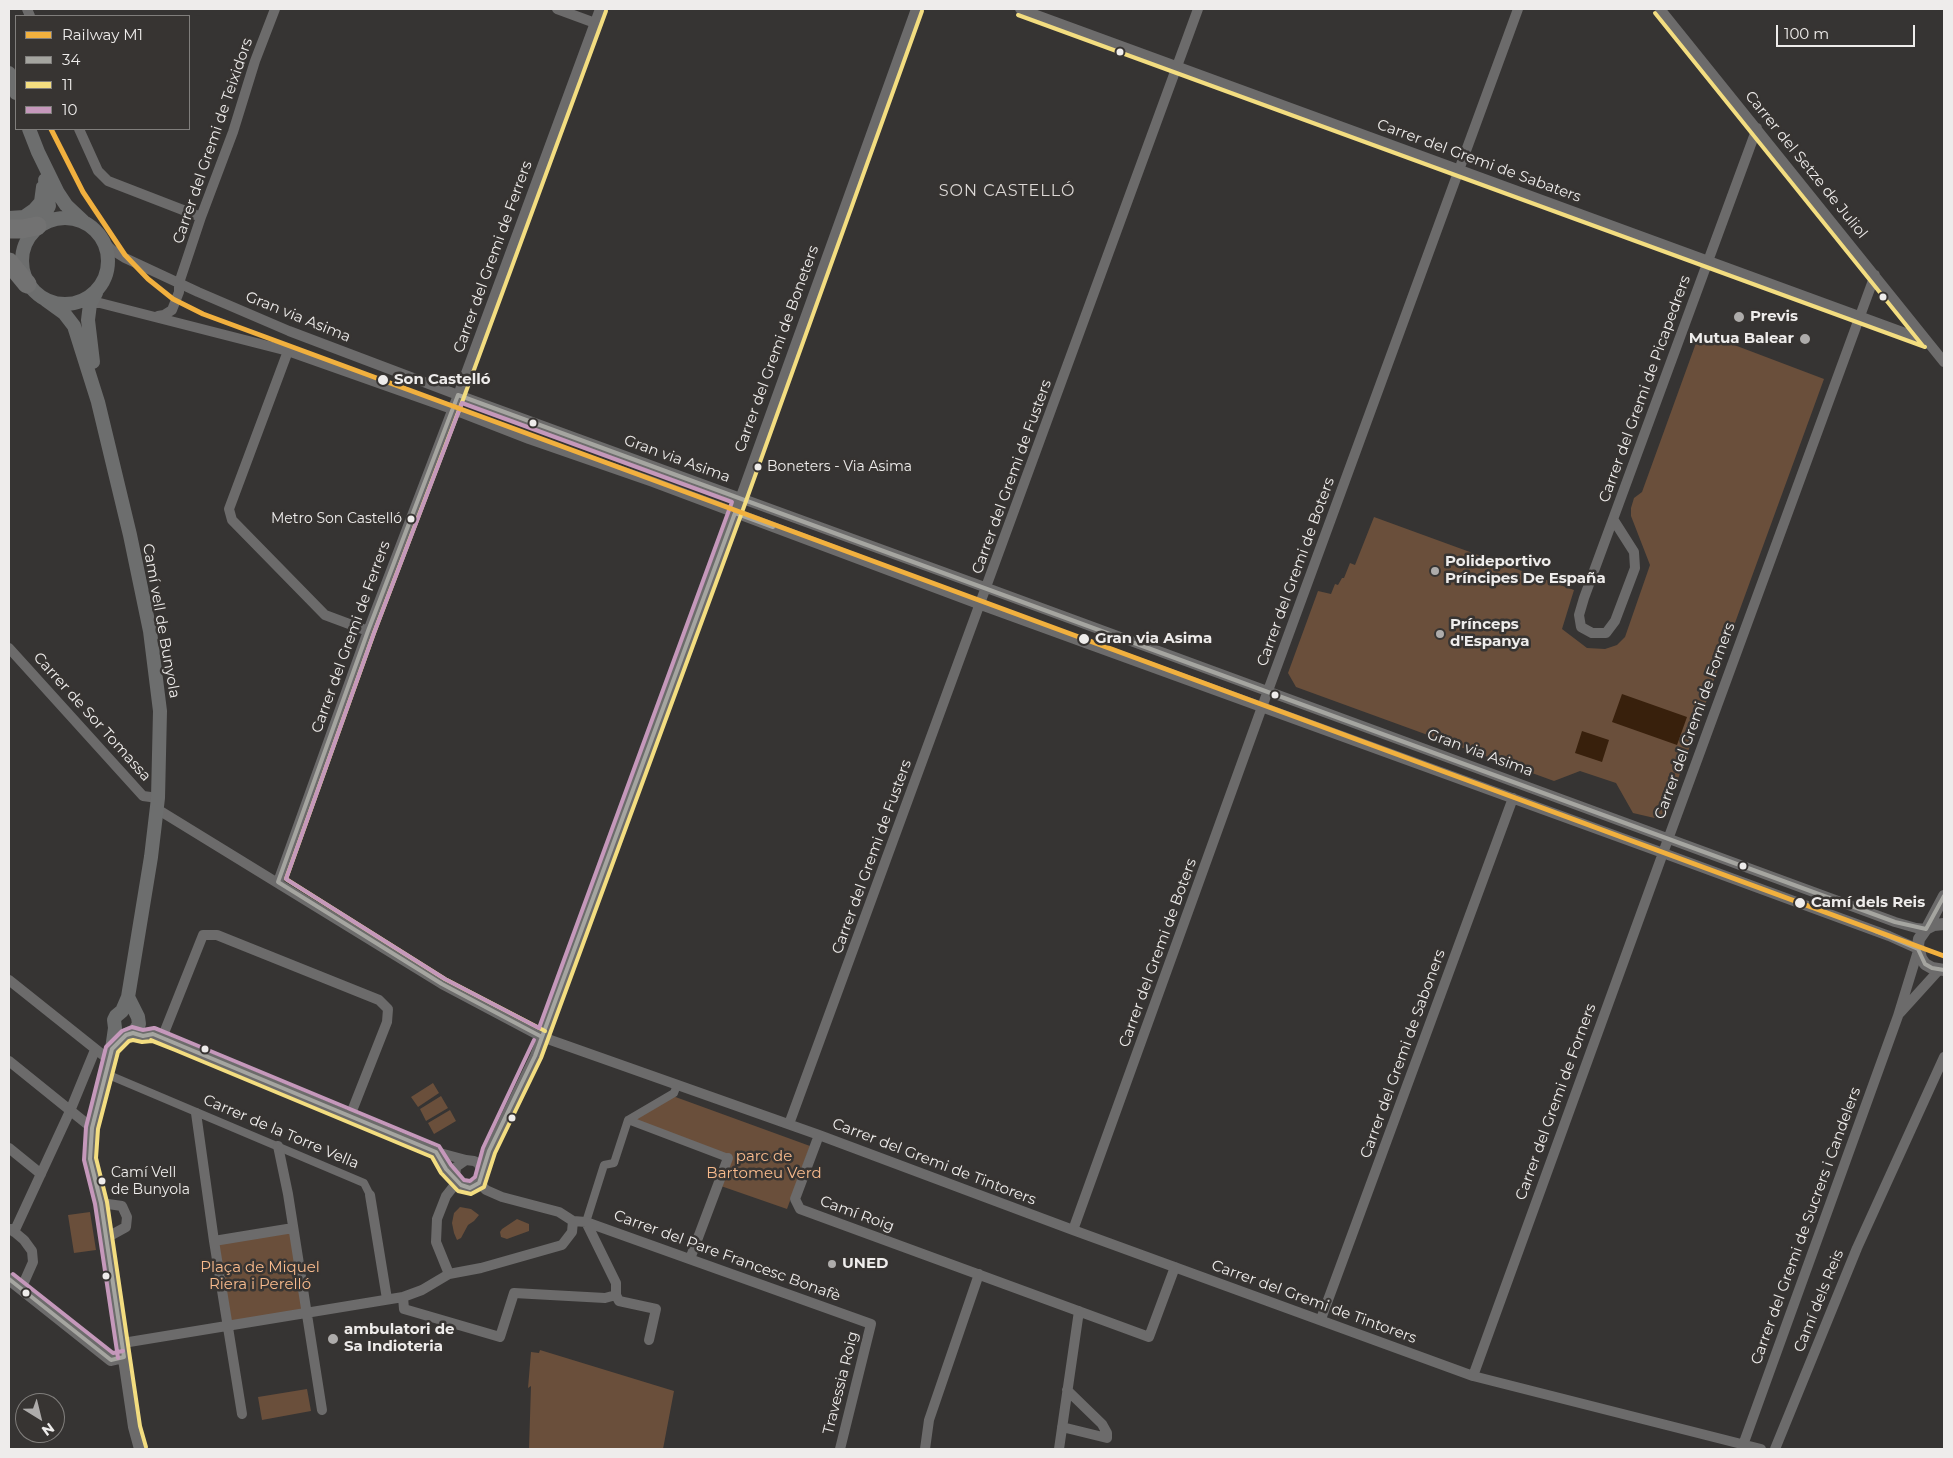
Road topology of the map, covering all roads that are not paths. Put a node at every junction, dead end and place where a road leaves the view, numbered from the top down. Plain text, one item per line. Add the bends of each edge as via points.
1 (275, 9) edge
2 (557, 9) edge
3 (600, 9) edge
4 (916, 9) edge
5 (1020, 9) edge
6 (1198, 9) edge
7 (1518, 9) edge
8 (1660, 9) edge
9 (595, 23) junction
10 (1177, 66) junction
11 (9, 73) edge
12 (15, 91) edge
13 (1757, 128) junction
14 (29, 130) edge
15 (79, 130) edge
16 (38, 152) junction
17 (1459, 170) junction
18 (43, 173) junction
19 (201, 216) junction
20 (9, 218) edge
21 (86, 223) junction
22 (38, 228) junction
23 (9, 229) edge
24 (104, 242) junction
25 (9, 250) edge
26 (1708, 261) junction
27 (20, 272) edge
28 (1876, 276) junction
29 (179, 283) junction
30 (89, 299) junction
31 (46, 300) junction
32 (157, 316) junction
33 (1859, 316) junction
34 (1927, 341) junction
35 (288, 351) junction
36 (1944, 362) edge
37 (458, 395) junction
38 (98, 402) junction
39 (452, 409) junction
40 (740, 498) junction
41 (735, 512) junction
42 (1613, 519) junction
43 (987, 588) junction
44 (981, 605) junction
45 (368, 631) junction
46 (9, 648) edge
47 (1268, 692) junction
48 (1262, 707) junction
49 (1513, 798) junction
50 (158, 804) junction
51 (1669, 838) junction
52 (1663, 852) junction
53 (278, 882) junction
54 (1944, 896) edge
55 (1944, 924) edge
56 (1927, 929) junction
57 (1918, 950) junction
58 (1942, 970) edge
59 (9, 980) edge
60 (131, 1013) junction
61 (1898, 1016) junction
62 (125, 1032) junction
63 (157, 1036) junction
64 (542, 1037) junction
65 (95, 1050) junction
66 (110, 1054) junction
67 (1944, 1056) edge
68 (9, 1061) edge
69 (104, 1073) junction
70 (677, 1085) junction
71 (70, 1110) junction
72 (196, 1113) junction
73 (350, 1116) junction
74 (628, 1120) junction
75 (789, 1124) junction
76 (92, 1128) junction
77 (819, 1134) junction
78 (278, 1146) junction
79 (9, 1148) edge
80 (489, 1151) junction
81 (436, 1152) junction
82 (728, 1158) joint
83 (468, 1160) junction
84 (482, 1172) junction
85 (41, 1174) junction
86 (456, 1181) junction
87 (479, 1183) junction
88 (370, 1195) joint
89 (101, 1203) junction
90 (573, 1221) junction
91 (586, 1222) junction
92 (293, 1228) junction
93 (12, 1229) edge
94 (1073, 1230) junction
95 (106, 1238) junction
96 (214, 1241) junction
97 (690, 1259) junction
98 (1175, 1267) junction
99 (449, 1274) junction
100 (979, 1274) junction
101 (9, 1279) edge
102 (21, 1289) junction
103 (616, 1295) junction
104 (403, 1297) junction
105 (387, 1299) junction
106 (1079, 1311) junction
107 (306, 1312) junction
108 (1321, 1319) junction
109 (871, 1324) joint
110 (228, 1325) junction
111 (649, 1340) dead end
112 (123, 1343) junction
113 (124, 1357) junction
114 (1473, 1376) junction
115 (1067, 1390) junction
116 (322, 1410) dead end
117 (242, 1414) dead end
118 (1062, 1428) junction
119 (1743, 1445) junction
120 (140, 1449) edge
121 (840, 1449) edge
122 (925, 1449) edge
123 (1059, 1449) edge
124 (1761, 1449) edge
125 (1775, 1449) edge

1 - 19 street, Carrer del Gremi de Teixidors
2 - 9 street
3 - 9 street, Carrer del Gremi de Ferrers
4 - 40 street, Carrer del Gremi de Boneters
5 - 10 street, Carrer del Gremi de Sabaters
6 - 10 street, Carrer del Gremi de Fusters
7 - 17 street, Carrer del Gremi de Boters
8 - 13 street, Carrer del Setze de Juliol
9 - 37 street, Carrer del Gremi de Ferrers
10 - 17 street, Carrer del Gremi de Sabaters
10 - 43 street, Carrer del Gremi de Fusters
11 - 12 main road
13 - 26 street, Carrer del Gremi de Picapedrers
13 - 28 street, Carrer del Setze de Juliol
14 - 16 main road
15 - 19 street via 98,171 108,181
16 - 18 main road
16 - 21 main road via 66,205
17 - 26 street, Carrer del Gremi de Sabaters
17 - 47 street, Carrer del Gremi de Boters
18 - 20 main road via 43,191 38,207 24,217
18 - 22 main road via 49,206
19 - 29 street, Carrer del Gremi de Teixidors
21 - 22 main road via 65,218 50,220
21 - 24 main road
22 - 23 highway
22 - 27 main road via 24,246
24 - 29 street, Gran via Asima via 129,260
24 - 30 main road via 109,256 106,278
25 - 27 street via 16,258
26 - 33 street, Carrer del Gremi de Sabaters
26 - 42 street, Carrer del Gremi de Picapedrers
27 - 31 main road via 35,293
28 - 33 street, Carrer del Gremi de Forners
28 - 34 street, Carrer del Setze de Juliol
29 - 32 street, Carrer del Gremi de Teixidors via 173,308 167,314
29 - 37 street, Gran via Asima via 289,332
30 - 31 main road via 64,305
30 - 32 street, Gran via Asima
30 - 38 main road via 88,330
31 - 38 main road via 64,313 74,326
32 - 35 street, Gran via Asima
33 - 34 street, Carrer del Gremi de Sabaters
33 - 51 street, Carrer del Gremi de Forners
34 - 36 street, Carrer del Setze de Juliol
35 - 39 street, Gran via Asima
35 - 45 street via 229,509 232,520 325,616
37 - 39 street, Carrer del Gremi de Ferrers
37 - 40 street, Gran via Asima
38 - 50 main road, Camí vell de Bunyola via 150,631 160,711
39 - 41 street, Gran via Asima
39 - 45 street, Carrer del Gremi de Ferrers
40 - 41 street, Carrer del Gremi de Boneters
40 - 43 street, Gran via Asima
41 - 44 street, Gran via Asima
41 - 64 street, Carrer del Gremi de Boneters
42 - 42 street, Carrer del Gremi de Picapedrers via 1579,615 1581,627 1592,632 1606,633 1615,621 1635,568 1634,552
43 - 44 street, Carrer del Gremi de Fusters
43 - 47 street, Gran via Asima
44 - 48 street, Gran via Asima
44 - 75 street, Carrer del Gremi de Fusters
45 - 53 street, Carrer del Gremi de Ferrers
46 - 50 street, Carrer de Sor Tomassa via 143,796
47 - 48 street, Carrer del Gremi de Boters
47 - 51 street, Gran via Asima
48 - 49 street, Gran via Asima
48 - 94 street, Carrer del Gremi de Boters
49 - 52 street, Gran via Asima
49 - 108 street, Carrer del Gremi de Saboners
50 - 53 street, Carrer del Gremi de Tintorers
50 - 60 main road, Camí vell de Bunyola via 128,998
51 - 52 street, Carrer del Gremi de Forners
51 - 56 street, Gran via Asima via 1895,922
52 - 57 street, Gran via Asima
52 - 114 street, Carrer del Gremi de Forners
53 - 64 street, Carrer del Gremi de Tintorers via 442,984
54 - 56 street
55 - 56 street
56 - 57 street via 1919,939
57 - 58 street via 1925,964
57 - 61 street, Carrer del Gremi de Sucrers i Candelers
58 - 61 street, Carrer del Gremi de Sucrers i Candelers
59 - 65 street
60 - 62 main road via 139,1024
60 - 62 main road via 116,1016
60 - 63 street
61 - 119 street, Carrer del Gremi de Sucrers i Candelers
62 - 63 street
62 - 66 main road
63 - 73 street
63 - 73 street via 204,935 217,935 379,1000 388,1009 387,1022
64 - 70 street, Carrer del Gremi de Tintorers
64 - 80 street, Carrer del Gremi de Boneters
65 - 66 street
65 - 71 street
66 - 69 street
67 - 125 street, Camí dels Reis via 1857,1248
68 - 71 street
69 - 72 street, Carrer de la Torre Vella
69 - 76 street
70 - 74 street via 674,1093
70 - 75 street, Carrer del Gremi de Tintorers
71 - 76 street
71 - 85 street
72 - 78 street, Carrer de la Torre Vella
72 - 96 street
73 - 81 street
74 - 82 street
74 - 91 street via 614,1163 604,1165
75 - 77 street, Carrer del Gremi de Tintorers
76 - 89 street via 90,1159
77 - 94 street, Carrer del Gremi de Tintorers
77 - 100 street, Camí Roig via 795,1199 800,1209
78 - 88 street, Carrer de la Torre Vella via 364,1183
78 - 92 street
79 - 85 street
80 - 83 street
80 - 84 street
81 - 83 street
81 - 86 street
82 - 97 street
83 - 84 street via 478,1163
83 - 86 street via 456,1167
84 - 87 street
85 - 93 street
86 - 87 street via 470,1188
86 - 99 street via 437,1219 436,1242
87 - 90 street via 502,1197 559,1212
88 - 105 street, Carrer de la Torre Vella
89 - 95 street
89 - 95 street via 122,1206 127,1217 126,1227
90 - 91 street, Carrer del Pare Francesc Bonafè
90 - 99 street via 572,1232 562,1244
91 - 97 street, Carrer del Pare Francesc Bonafè
91 - 103 street via 616,1283
92 - 96 street
92 - 107 street
93 - 102 street via 32,1251 33,1262
94 - 98 street, Carrer del Gremi de Tintorers
95 - 112 street
96 - 110 street
97 - 109 street, Carrer del Pare Francesc Bonafè
98 - 106 street, Camí Roig via 1149,1337
98 - 108 street, Carrer del Gremi de Tintorers
99 - 104 street
100 - 106 street, Camí Roig
100 - 122 street via 929,1420
101 - 102 street
102 - 113 street via 111,1360
103 - 104 street via 605,1298 514,1292 500,1337 404,1309
103 - 111 street via 619,1301 656,1310
104 - 105 street
105 - 107 street
106 - 115 street
107 - 110 street
107 - 116 street
108 - 114 street, Carrer del Gremi de Tintorers
109 - 121 street, Travessia Roig
110 - 112 street
110 - 117 street
112 - 113 street
113 - 120 street
114 - 119 street, Carrer del Gremi de Tintorers
115 - 118 street
115 - 118 street via 1102,1424 1107,1438
118 - 123 street
119 - 124 street

